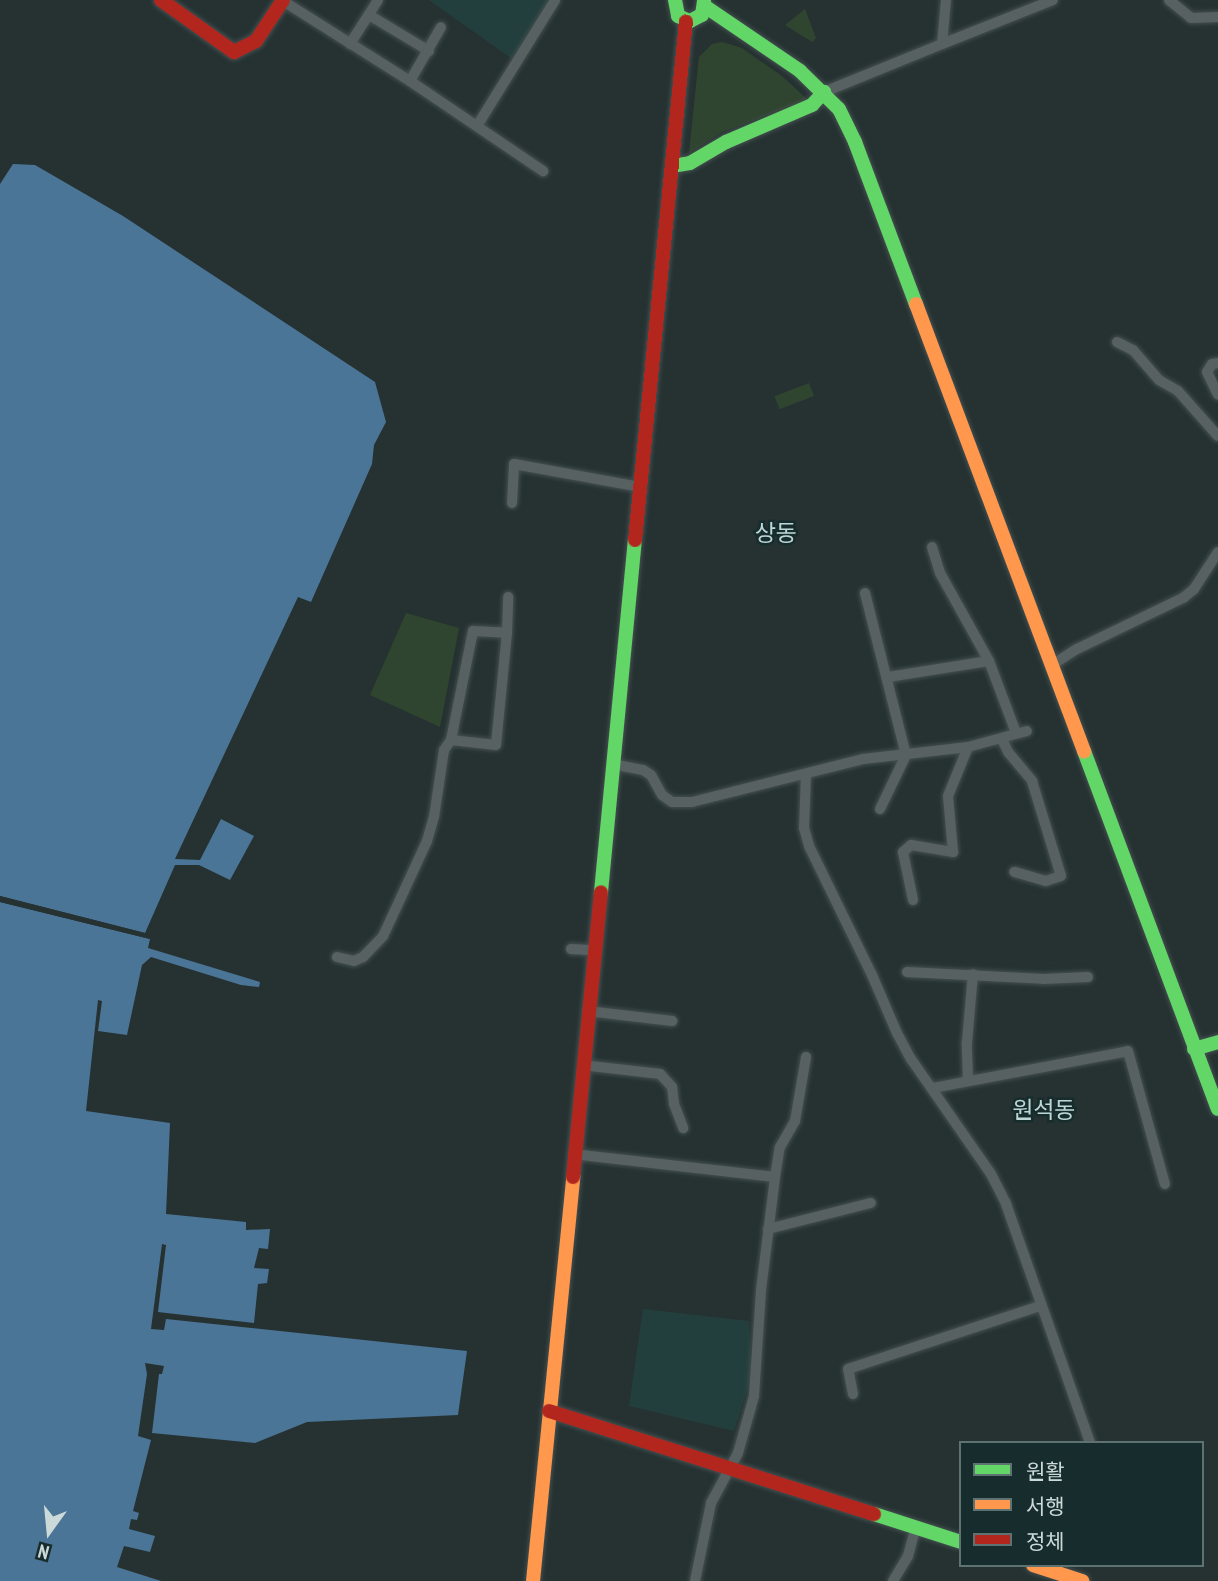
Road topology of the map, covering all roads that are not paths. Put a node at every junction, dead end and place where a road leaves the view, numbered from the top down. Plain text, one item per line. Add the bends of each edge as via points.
1 (161, 0) edge
2 (283, 0) edge
3 (378, 0) edge
4 (555, 0) edge
5 (675, 0) edge
6 (946, 0) edge
7 (1053, 0) edge
8 (1169, 0) edge
9 (705, 4) edge
10 (369, 15) junction
11 (1218, 17) edge
12 (686, 21) junction
13 (442, 27) dead end
14 (350, 44) junction
15 (942, 44) junction
16 (429, 51) junction
17 (410, 80) junction
18 (824, 92) junction
19 (477, 126) junction
20 (673, 166) junction
21 (543, 171) dead end
22 (1116, 342) dead end
23 (1218, 363) edge
24 (1218, 395) edge
25 (1218, 436) edge
26 (641, 486) junction
27 (512, 503) dead end
28 (932, 547) dead end
29 (1218, 552) edge
30 (865, 593) dead end
31 (509, 597) dead end
32 (507, 633) junction
33 (989, 661) junction
34 (1052, 665) junction
35 (888, 677) junction
36 (1002, 739) junction
37 (451, 740) junction
38 (968, 747) junction
39 (906, 755) junction
40 (612, 764) junction
41 (806, 774) junction
42 (880, 809) dead end
43 (1014, 872) dead end
44 (912, 900) dead end
45 (571, 949) dead end
46 (593, 950) junction
47 (337, 957) dead end
48 (907, 972) dead end
49 (973, 974) junction
50 (1088, 977) dead end
51 (587, 1011) junction
52 (672, 1021) dead end
53 (1218, 1042) edge
54 (1194, 1049) junction
55 (806, 1058) dead end
56 (582, 1065) junction
57 (968, 1080) junction
58 (933, 1088) junction
59 (1218, 1109) edge
60 (683, 1128) dead end
61 (573, 1154) junction
62 (775, 1177) junction
63 (1165, 1184) dead end
64 (871, 1203) dead end
65 (768, 1229) junction
66 (1040, 1306) junction
67 (853, 1394) dead end
68 (549, 1411) junction
69 (1089, 1441) edge
70 (730, 1467) junction
71 (916, 1527) junction
72 (959, 1541) edge
73 (1059, 1569) edge
74 (533, 1581) edge
75 (695, 1581) edge
76 (893, 1581) edge
77 (1082, 1581) edge

1 - 2 main road via 234,52 256,41
2 - 14 street
3 - 10 street
4 - 19 street
5 - 12 main road via 675,13
6 - 15 street
7 - 15 street
8 - 11 street via 1191,18
9 - 12 main road via 699,19
9 - 18 main road
10 - 14 street
10 - 16 street
12 - 20 main road
13 - 16 street
14 - 17 street
15 - 18 street
16 - 17 street
17 - 19 street
18 - 20 main road via 812,105 726,142 690,163
18 - 34 main road via 839,109 855,142
19 - 21 street
20 - 26 main road
22 - 25 street via 1133,350 1159,380 1178,391
23 - 24 street via 1207,372
26 - 27 street via 514,464
26 - 40 main road
28 - 33 street via 940,573
29 - 34 street via 1183,598
30 - 35 street
31 - 32 street
32 - 37 street via 473,631
32 - 37 street via 496,745
33 - 35 street
33 - 36 street via 1021,732
34 - 54 main road
35 - 39 street
36 - 38 street
36 - 43 street via 1032,781 1060,876 1046,881
37 - 47 street via 444,750 427,841 383,936 363,957 354,961
38 - 39 street
38 - 44 street via 948,796 953,852 911,845 903,852
39 - 41 street via 863,759
39 - 42 street
40 - 41 street via 643,769 662,796 672,802 692,802
40 - 46 main road
41 - 58 street via 804,828 809,846 897,1033
45 - 46 street
46 - 51 main road
48 - 49 street
49 - 50 street
49 - 57 street
51 - 52 street
51 - 56 main road
53 - 54 main road
54 - 59 main road
55 - 62 street via 795,1121 780,1147
56 - 60 street via 660,1074 672,1087
56 - 61 main road
57 - 58 street
57 - 63 street via 1128,1051
58 - 66 street via 1006,1203
61 - 62 street
61 - 68 main road
62 - 65 street
64 - 65 street
65 - 70 street via 754,1396
66 - 67 street via 848,1369
66 - 69 street
68 - 70 main road
68 - 74 main road
70 - 71 main road
70 - 75 street via 711,1503
71 - 72 main road
71 - 76 street via 908,1556
73 - 77 main road

